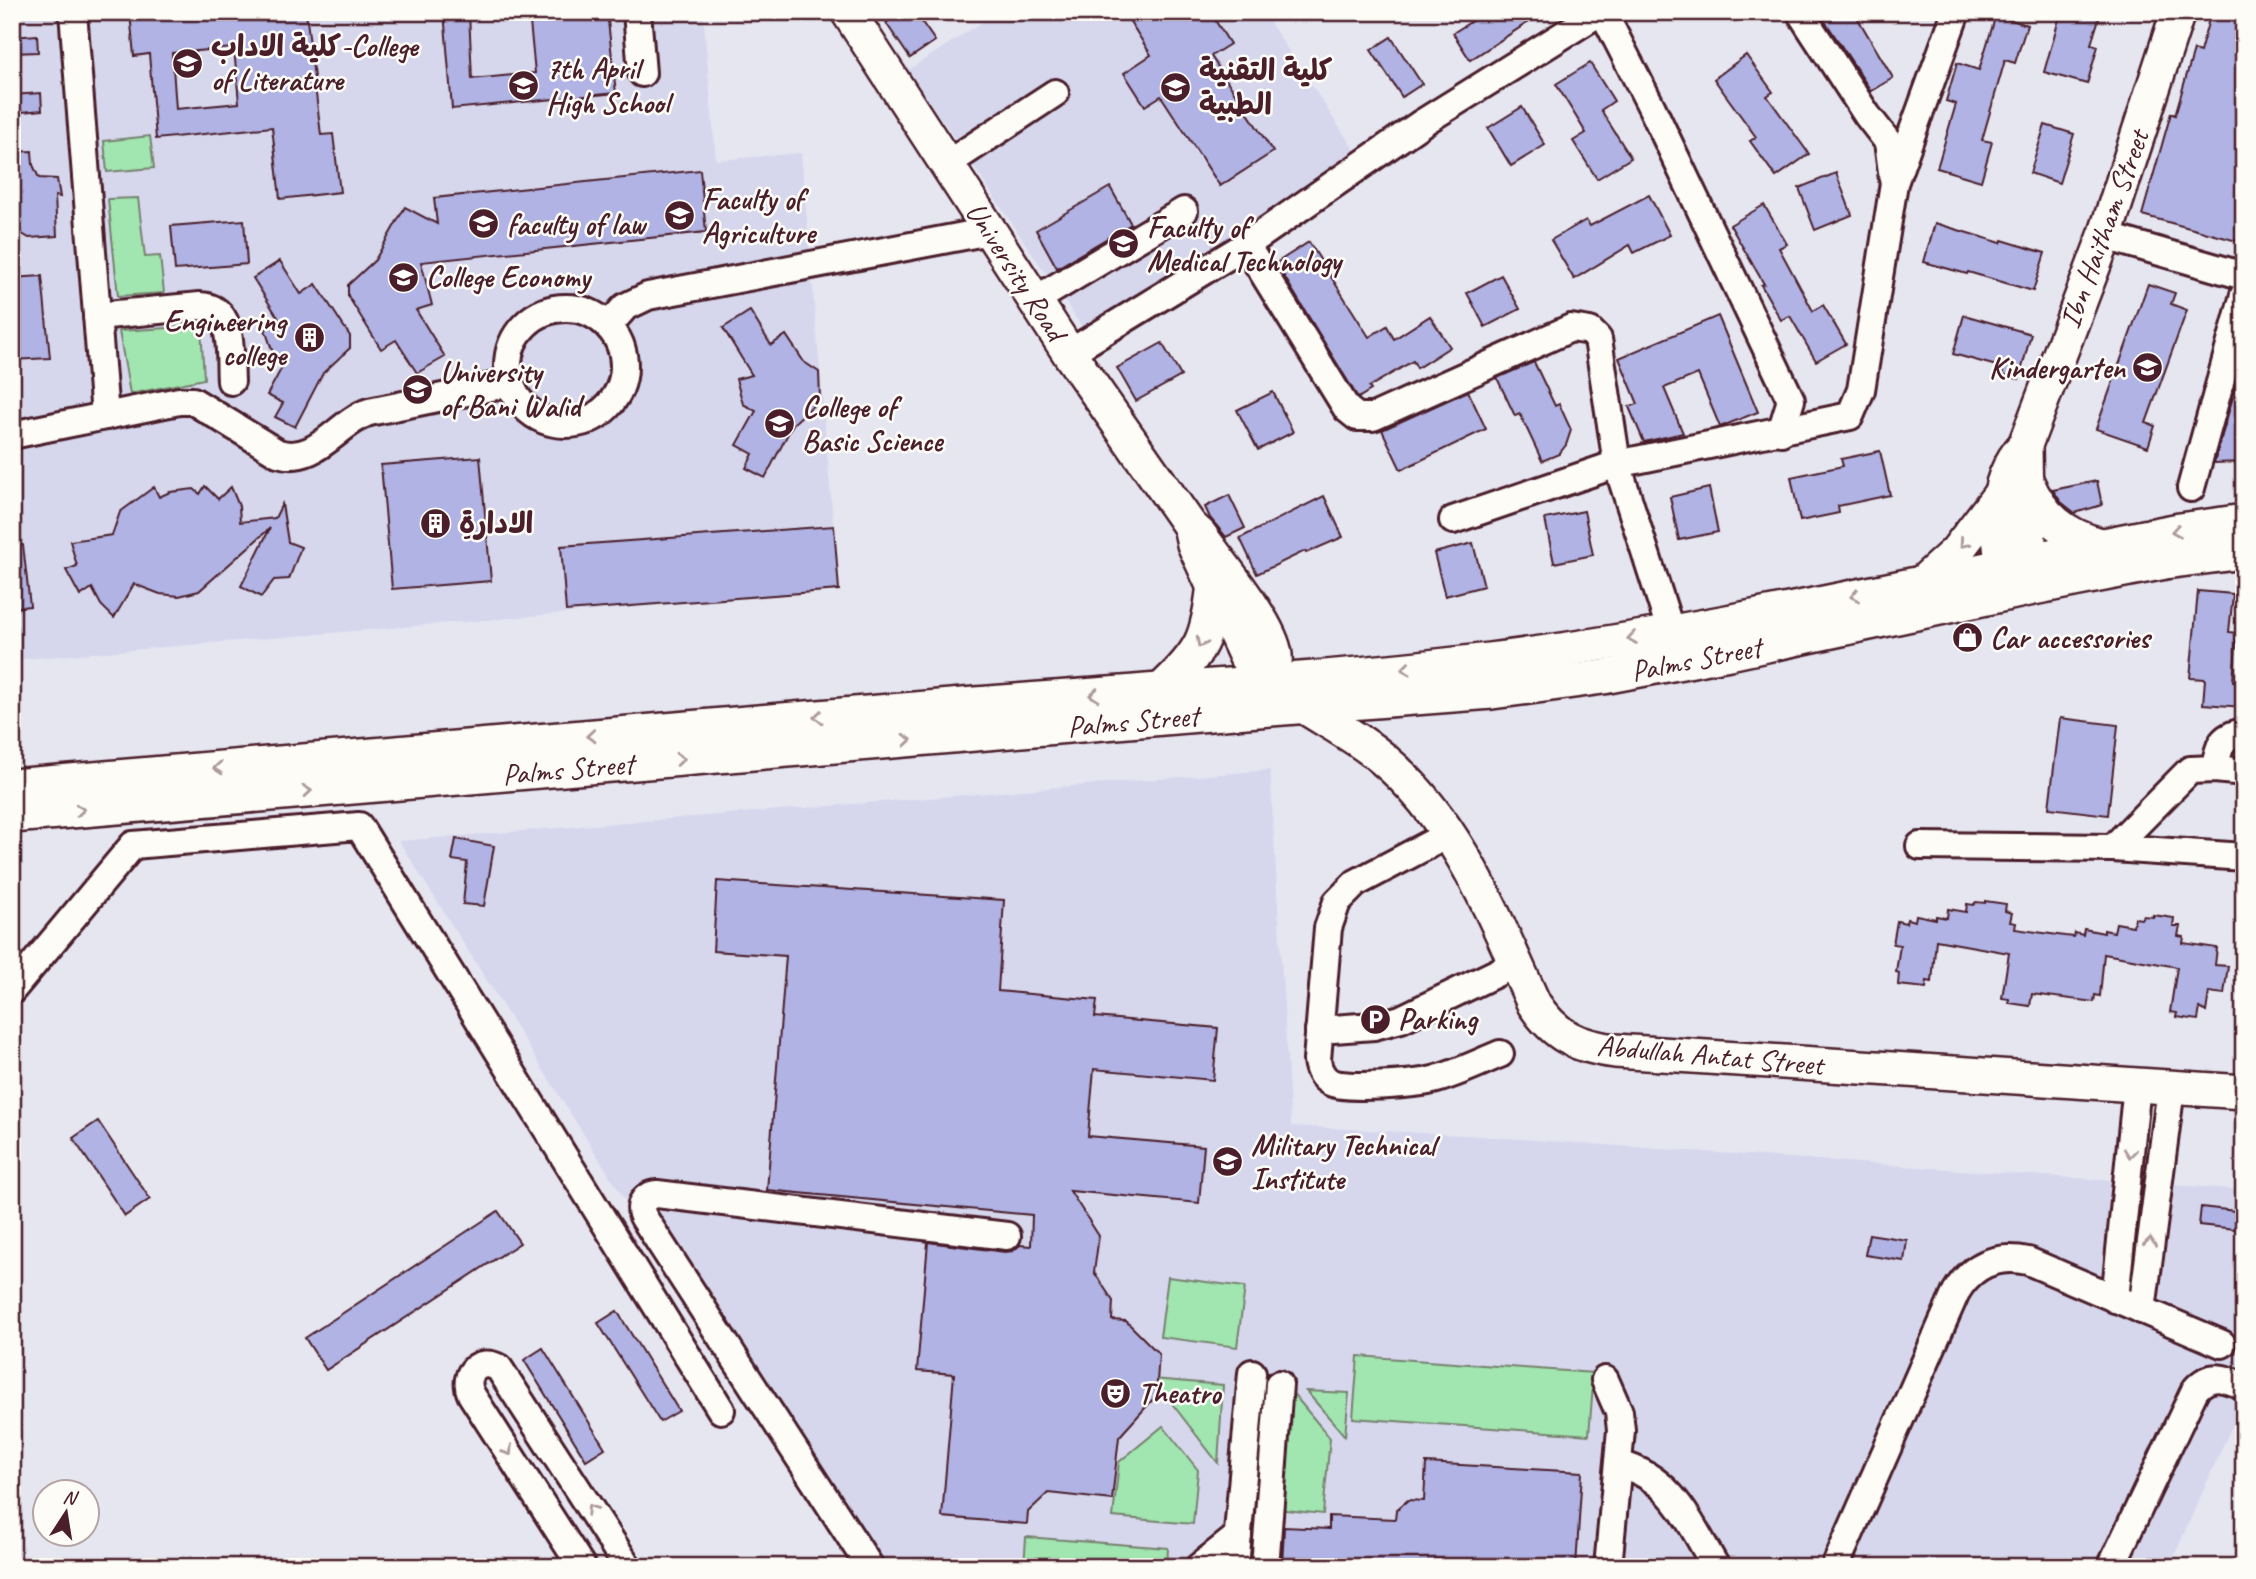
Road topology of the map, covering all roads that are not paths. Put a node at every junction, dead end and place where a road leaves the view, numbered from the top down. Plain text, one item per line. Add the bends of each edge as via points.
1 (73, 12) edge
2 (637, 12) edge
3 (848, 12) edge
4 (1602, 12) edge
5 (1800, 12) edge
6 (1956, 12) edge
7 (2178, 12) edge
8 (642, 73) dead end
9 (1055, 93) dead end
10 (947, 164) junction
11 (1894, 183) junction
12 (1184, 211) dead end
13 (990, 231) junction
14 (2105, 236) junction
15 (1246, 246) junction
16 (2244, 276) edge
17 (2244, 295) edge
18 (1035, 300) junction
19 (97, 316) junction
20 (608, 326) junction
21 (1069, 353) junction
22 (231, 381) dead end
23 (511, 383) junction
24 (105, 416) junction
25 (1781, 432) junction
26 (12, 435) edge
27 (1617, 464) junction
28 (2012, 488) junction
29 (2191, 488) dead end
30 (1453, 520) dead end
31 (2244, 521) edge
32 (1190, 526) junction
33 (2101, 545) junction
34 (2244, 552) edge
35 (2020, 577) junction
36 (1922, 582) junction
37 (1214, 584) junction
38 (1266, 631) junction
39 (1671, 632) junction
40 (1358, 675) junction
41 (1162, 689) junction
42 (1265, 696) junction
43 (1307, 707) junction
44 (2244, 732) edge
45 (2214, 769) junction
46 (2244, 772) edge
47 (20, 779) edge
48 (12, 816) edge
49 (1449, 834) junction
50 (1920, 846) dead end
51 (2113, 848) junction
52 (2244, 856) edge
53 (1515, 964) junction
54 (12, 990) edge
55 (1319, 1030) junction
56 (1500, 1055) dead end
57 (2137, 1085) junction
58 (2171, 1088) junction
59 (2244, 1093) edge
60 (1007, 1237) dead end
61 (2115, 1299) junction
62 (2142, 1310) junction
63 (2222, 1344) dead end
64 (1252, 1373) dead end
65 (1605, 1380) dead end
66 (1279, 1384) dead end
67 (2244, 1386) edge
68 (721, 1410) dead end
69 (1619, 1464) junction
70 (1238, 1536) junction
71 (582, 1567) edge
72 (628, 1567) edge
73 (870, 1567) edge
74 (1199, 1567) edge
75 (1235, 1567) edge
76 (1265, 1567) edge
77 (1608, 1567) edge
78 (1716, 1567) edge
79 (1835, 1567) edge
80 (2111, 1567) edge

1 - 19 street
2 - 8 street
3 - 10 main road, University Road
4 - 15 street via 1422,123
4 - 25 street via 1791,400
5 - 11 street via 1888,142
6 - 11 street
7 - 14 main road, Ibn Haitham Street
9 - 10 street
10 - 13 main road, University Road
11 - 25 street via 1857,404 1850,416
12 - 18 street
13 - 18 main road, University Road
13 - 20 street via 648,296 625,307
14 - 16 street
14 - 28 main road, Ibn Haitham Street
15 - 21 street
15 - 27 street via 1347,409 1357,417 1373,417 1571,328 1590,331 1598,339
17 - 29 street
18 - 21 main road, University Road
19 - 22 street via 200,306 213,309 226,324
19 - 24 street
20 - 23 street via 574,308 536,316 512,345
20 - 23 street via 622,348 624,373 615,397 596,415 572,423 546,420 524,406
21 - 32 main road, University Road
23 - 24 street via 369,412 310,452 294,456 278,453 193,401
24 - 26 street
25 - 27 street
27 - 30 street
27 - 39 street
28 - 33 main road via 2032,496 2054,523 2084,541
28 - 35 main road via 2026,513
28 -> 36 main road via 1956,552
31 -> 33 main road, Palms Street
32 - 37 main road, University Road
32 - 38 main road, University Road
33 - 35 main road, Palms Street
34 - 35 main road, Palms Street
35 - 36 main road, Palms Street
35 - 43 main road, Palms Street via 1729,653 1603,677 1492,692
36 -> 39 main road, Palms Street
37 -> 41 main road via 1202,644
37 - 42 main road, University Road
38 - 40 main road via 1307,662
38 - 42 main road, University Road via 1275,656
39 -> 40 main road, Palms Street
40 - 42 main road, Palms Street
41 - 42 main road, Palms Street
41 -> 47 main road, Palms Street
42 - 43 main road, Palms Street
48 -> 42 main road, Palms Street
43 - 49 main road, Abdullah Antat Street via 1385,760 1409,782
44 - 45 street via 2231,734 2219,745
45 - 46 street
45 - 51 street via 2185,773
49 - 53 main road, Abdullah Antat Street
49 - 55 street via 1356,883 1337,902 1328,928
50 - 51 street
51 - 52 street
53 - 55 street via 1401,1019
53 - 57 main road, Abdullah Antat Street via 1543,1018 1583,1045
54 - 68 street via 133,845 359,826
55 - 56 street via 1318,1068 1337,1085 1431,1081
57 - 58 main road, Abdullah Antat Street
57 -> 61 street
58 - 59 main road, Abdullah Antat Street
62 -> 58 street
60 - 73 street via 657,1194 642,1202 644,1218
61 - 62 street
61 - 79 street via 2018,1259 1988,1262 1969,1274 1956,1292
62 - 63 street
64 - 70 street
65 - 69 street via 1619,1412
66 - 76 street
67 - 80 street via 2217,1377 2195,1390
69 - 77 street
69 - 78 street via 1648,1475 1672,1496
70 - 74 street
70 - 75 street
72 -> 71 street via 504,1375 493,1365 477,1367 468,1379 471,1394

